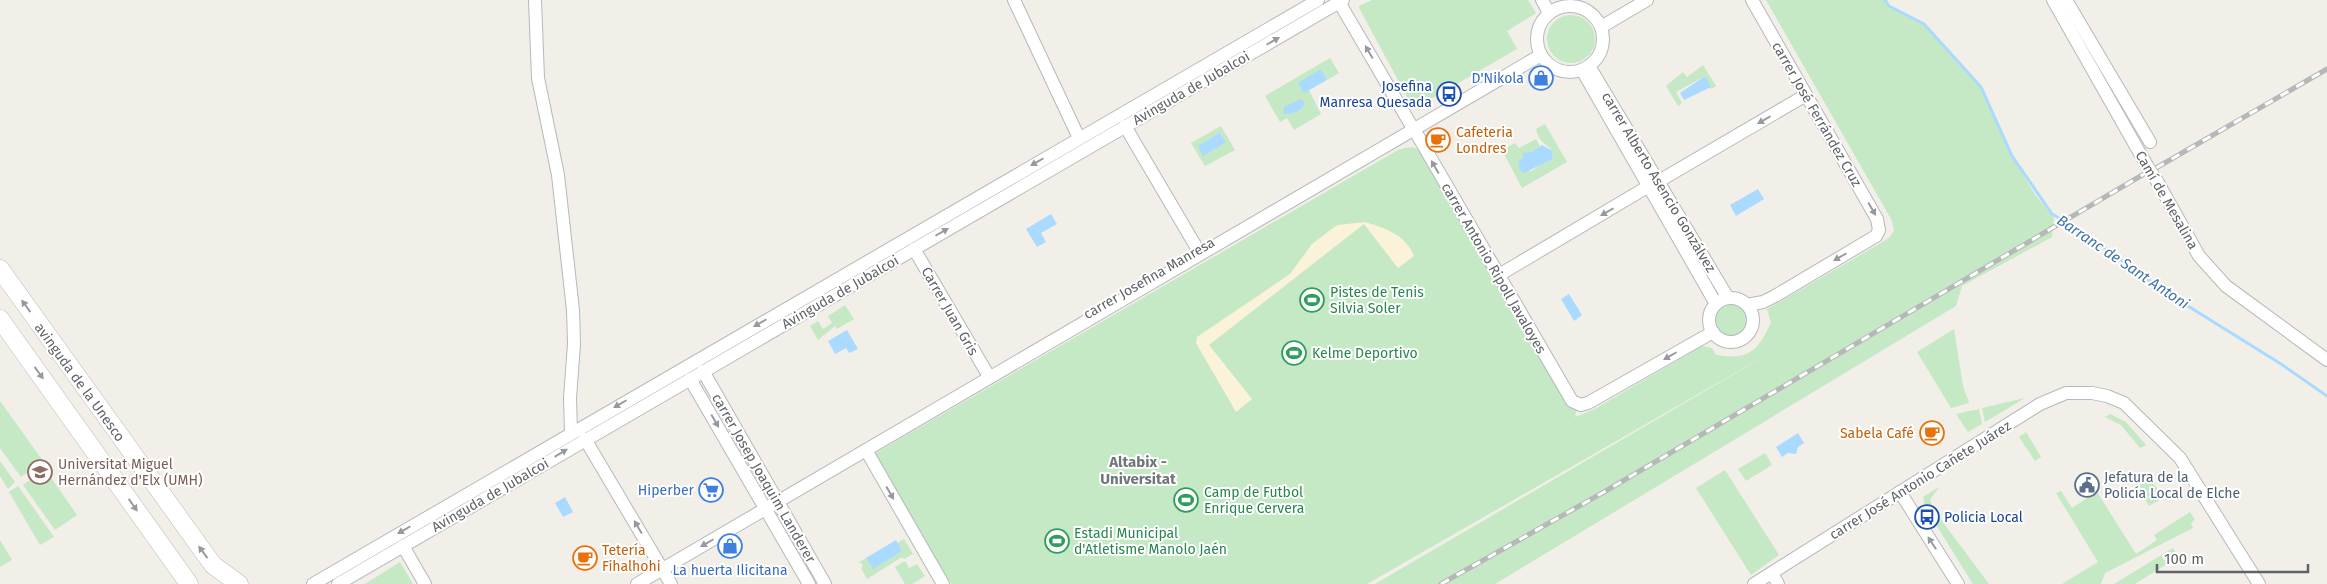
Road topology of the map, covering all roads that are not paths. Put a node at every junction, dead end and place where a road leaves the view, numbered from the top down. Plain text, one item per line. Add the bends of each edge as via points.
1 (535, 0) edge
2 (1014, 0) edge
3 (1318, 0) edge
4 (1542, 0) edge
5 (1631, 0) edge
6 (1647, 0) edge
7 (1752, 0) edge
8 (2053, 0) edge
9 (2066, 0) edge
10 (1341, 1) edge
11 (1553, 7) edge
12 (1599, 23) junction
13 (1540, 52) junction
14 (1586, 68) junction
15 (1806, 95) junction
16 (1125, 126) junction
17 (1413, 128) junction
18 (1080, 138) junction
19 (2150, 142) dead end
20 (1654, 184) junction
21 (914, 249) junction
22 (1198, 250) junction
23 (0, 269) edge
24 (1499, 275) junction
25 (1728, 298) junction
26 (1716, 304) junction
27 (1747, 305) junction
28 (0, 319) edge
29 (1713, 332) junction
30 (2327, 360) edge
31 (703, 371) junction
32 (987, 373) junction
33 (690, 379) junction
34 (571, 432) junction
35 (585, 439) junction
36 (866, 450) junction
37 (1900, 492) junction
38 (776, 499) junction
39 (765, 510) junction
40 (403, 546) junction
41 (663, 569) junction
42 (1772, 573) junction
43 (189, 584) edge
44 (239, 584) edge
45 (313, 584) edge
46 (338, 584) edge
47 (425, 584) edge
48 (637, 584) edge
49 (671, 584) edge
50 (809, 584) edge
51 (825, 584) edge
52 (943, 584) edge
53 (1754, 584) edge
54 (1778, 584) edge
55 (1958, 584) edge
56 (2259, 584) edge

1 - 34 street via 538,78 558,175 573,310
2 - 18 street
3 - 18 street, Avinguda de Jubalcoi
4 - 11 street
5 - 12 street
6 - 12 street
7 - 15 street, carrer José Ferrández Cruz
8 - 30 street, Camí de Mesalina, bridge via 2199,256 2226,286
9 - 19 street
16 -> 10 street, Avinguda de Jubalcoi
17 -> 10 street, carrer Antonio Ripoll Javaloyes
11 - 12 street via 1580,7
11 - 13 street via 1539,27
12 - 14 street via 1602,49
13 - 14 street via 1555,69 1564,72
13 - 17 street, carrer Josefina Manresa
14 - 20 street, carrer Alberto Asencio Gonzálvez
15 -> 20 street
15 -> 27 street, carrer José Ferrández Cruz via 1877,219 1879,230 1876,236 1763,302
21 -> 16 street, Avinguda de Jubalcoi
16 - 22 street
17 - 22 street, carrer Josefina Manresa
24 -> 17 street, carrer Antonio Ripoll Javaloyes
17 - 36 street, carrer Josefina Manresa
18 -> 34 street, Avinguda de Jubalcoi
20 -> 24 street
20 - 25 street, carrer Alberto Asencio Gonzálvez
20 - 26 street, carrer Alberto Asencio Gonzálvez
21 - 31 street, Avinguda de Jubalcoi
21 - 32 street, Carrer Juan Gris
22 - 32 street, carrer Josefina Manresa
44 -> 23 main road, avinguda de la Unesco via 212,565
29 -> 24 street, carrer Antonio Ripoll Javaloyes via 1588,403 1577,403 1572,401
25 - 26 street
25 - 27 street
26 - 29 street via 1709,318
27 - 29 street via 1753,324 1746,336 1740,340 1725,341
28 -> 43 main road, avinguda de la Unesco
31 - 33 street, Avinguda de Jubalcoi
31 - 38 street, carrer Josep Joaquim Landerer
32 - 38 street, carrer Josefina Manresa
33 - 35 street, Avinguda de Jubalcoi
33 -> 39 street, carrer Josep Joaquim Landerer
34 -> 45 street, Avinguda de Jubalcoi
40 -> 35 street, Avinguda de Jubalcoi
41 -> 35 street
36 - 38 street, carrer Josefina Manresa
36 -> 52 street
37 - 42 street, carrer José Antonio Cañete Juárez
55 -> 37 street
37 - 56 street, carrer José Antonio Cañete Juárez via 2040,404 2066,393 2107,396 2124,403 2180,458
38 - 39 street
38 - 51 street, carrer Josep Joaquim Landerer
39 -> 41 street
39 - 50 street, carrer Josep Joaquim Landerer
40 - 46 street, Avinguda de Jubalcoi
40 - 47 street
41 - 48 street
41 - 49 street
42 - 53 street, carrer José Antonio Cañete Juárez
42 - 54 street

